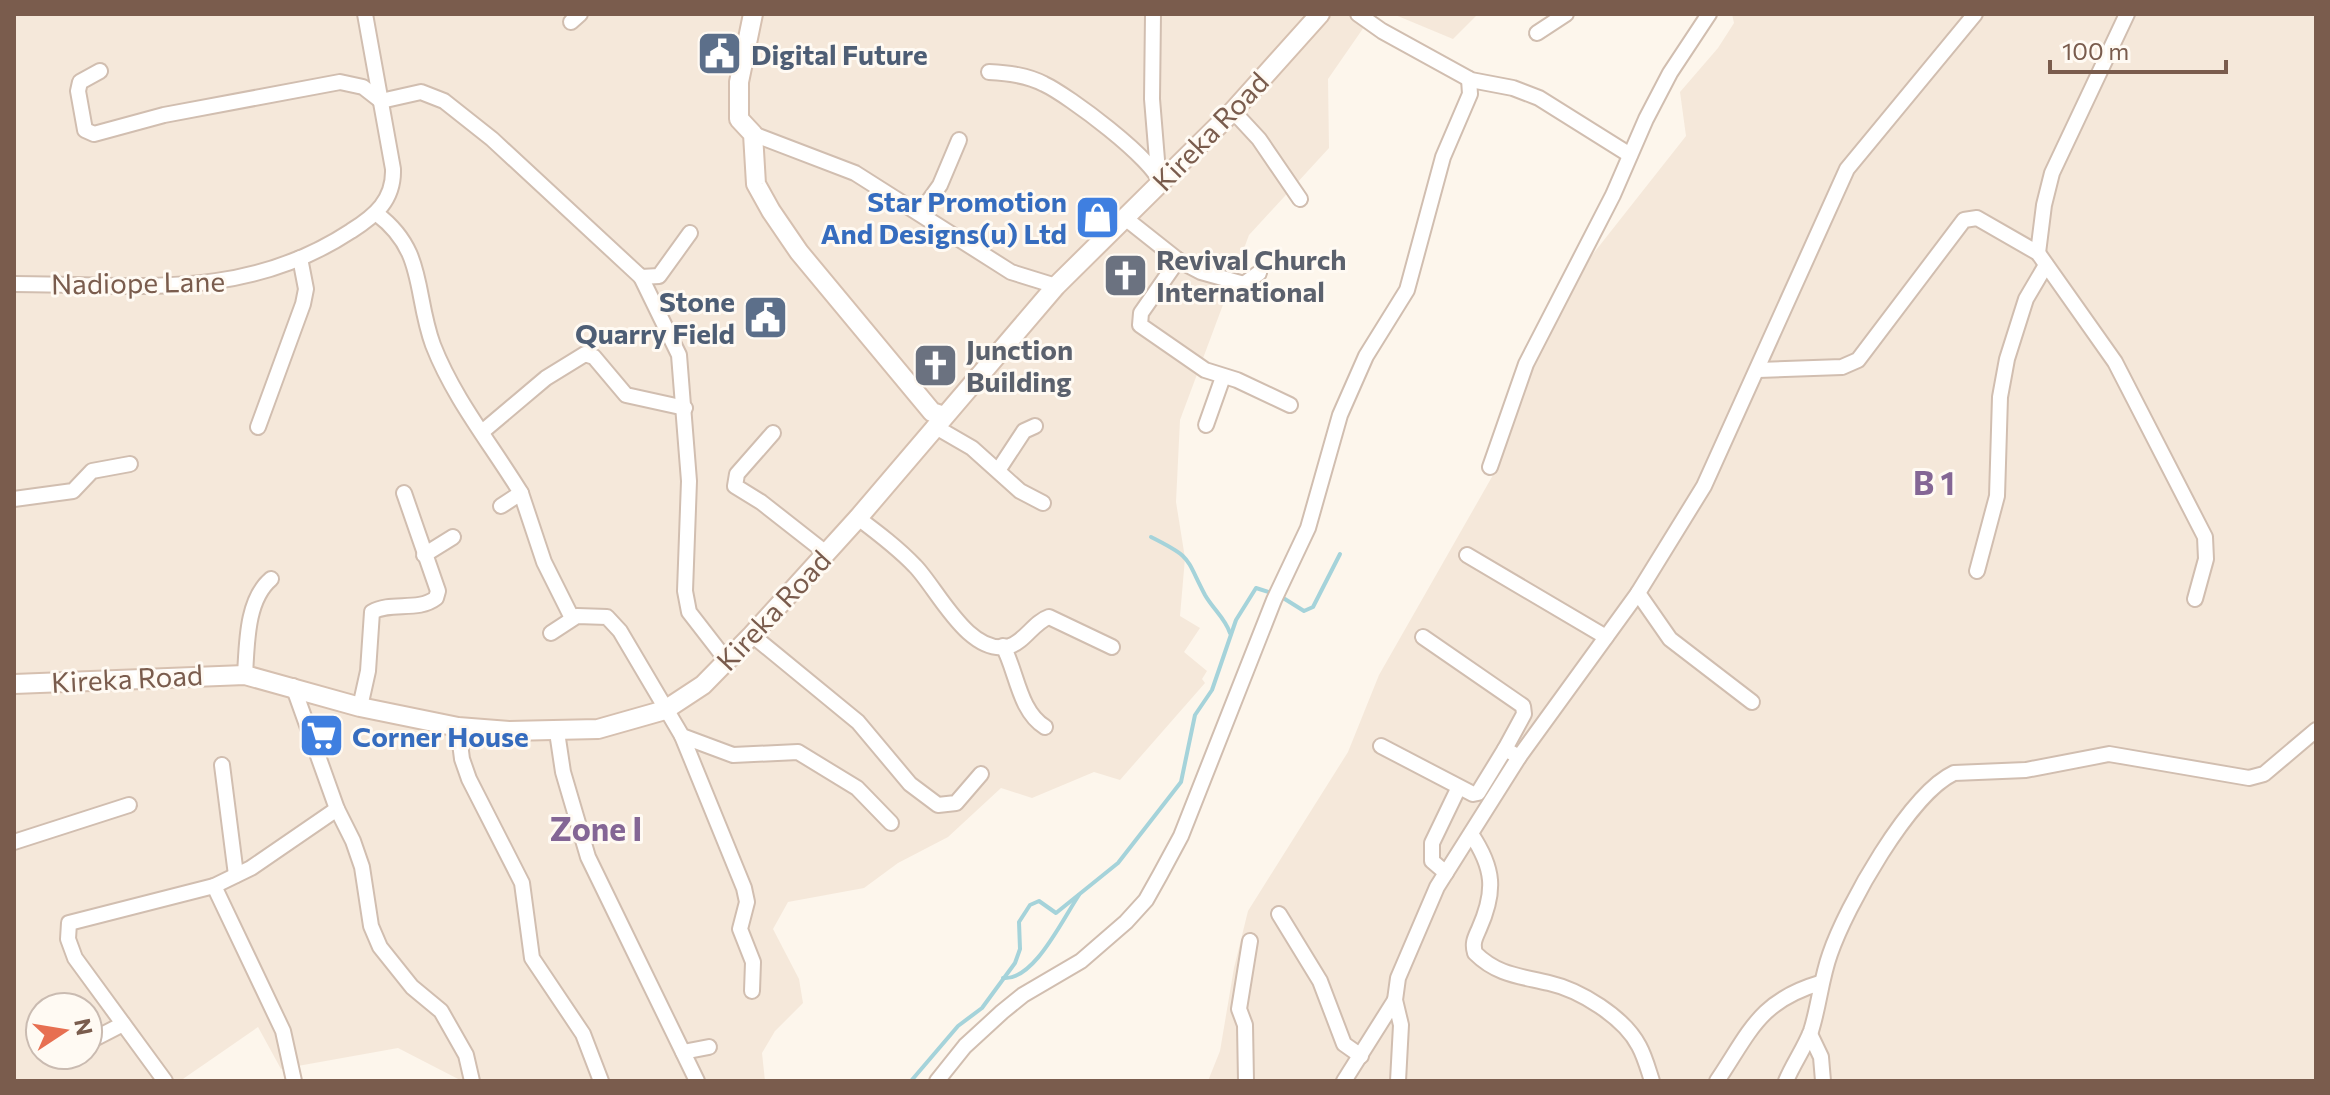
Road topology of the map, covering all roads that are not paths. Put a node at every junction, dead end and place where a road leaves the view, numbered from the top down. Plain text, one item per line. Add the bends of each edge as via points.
1 (365, 14) edge
2 (753, 14) edge
3 (1153, 14) edge
4 (1320, 14) edge
5 (1358, 14) edge
6 (1566, 14) edge
7 (1709, 14) edge
8 (1975, 14) edge
9 (2127, 14) edge
10 (1537, 33) dead end
11 (100, 71) dead end
12 (989, 72) dead end
13 (1469, 79) junction
14 (381, 101) junction
15 (1233, 111) junction
16 (753, 134) junction
17 (959, 140) dead end
18 (1630, 155) junction
19 (1159, 178) junction
20 (1300, 199) dead end
21 (920, 213) junction
22 (377, 214) junction
23 (1125, 218) junction
24 (690, 233) dead end
25 (300, 258) junction
26 (2042, 259) junction
27 (1178, 260) junction
28 (1259, 273) dead end
29 (641, 277) junction
30 (14, 284) edge
31 (1056, 286) junction
32 (1758, 370) junction
33 (1223, 377) junction
34 (1290, 405) dead end
35 (685, 408) junction
36 (939, 421) junction
37 (1206, 425) dead end
38 (1035, 426) dead end
39 (258, 427) dead end
40 (482, 432) junction
41 (773, 433) dead end
42 (130, 464) dead end
43 (1490, 467) dead end
44 (999, 469) junction
45 (404, 493) dead end
46 (521, 493) junction
47 (14, 499) edge
48 (1043, 503) dead end
49 (501, 506) dead end
50 (858, 518) junction
51 (453, 537) dead end
52 (826, 553) junction
53 (424, 555) junction
54 (1467, 555) dead end
55 (1977, 571) dead end
56 (271, 579) dead end
57 (1638, 593) junction
58 (2195, 599) dead end
59 (572, 618) junction
60 (551, 633) dead end
61 (752, 635) junction
62 (1423, 637) dead end
63 (1606, 637) junction
64 (1003, 646) junction
65 (1112, 647) dead end
66 (727, 661) junction
67 (245, 675) junction
68 (14, 684) edge
69 (293, 686) junction
70 (1752, 702) dead end
71 (360, 707) junction
72 (665, 710) junction
73 (458, 727) junction
74 (1045, 727) dead end
75 (2316, 730) edge
76 (557, 732) junction
77 (682, 736) junction
78 (1381, 746) dead end
79 (1505, 749) junction
80 (1519, 757) junction
81 (222, 765) dead end
82 (981, 774) dead end
83 (1458, 789) junction
84 (129, 805) dead end
85 (337, 809) junction
86 (891, 823) dead end
87 (1471, 834) junction
88 (14, 842) edge
89 (1446, 873) junction
90 (236, 875) junction
91 (214, 886) junction
92 (1279, 914) dead end
93 (1250, 941) dead end
94 (1820, 983) junction
95 (752, 991) dead end
96 (1395, 1000) junction
97 (123, 1024) junction
98 (104, 1034) edge
99 (1810, 1034) junction
100 (709, 1047) dead end
101 (683, 1052) junction
102 (1361, 1056) junction
103 (165, 1081) edge
104 (294, 1081) edge
105 (472, 1081) edge
106 (601, 1081) edge
107 (697, 1081) edge
108 (937, 1081) edge
109 (1246, 1081) edge
110 (1344, 1081) edge
111 (1398, 1081) edge
112 (1652, 1081) edge
113 (1717, 1081) edge
114 (1786, 1081) edge
115 (1823, 1081) edge

1 - 14 street
2 - 16 main road via 739,82 739,119
3 - 19 street via 1152,99
4 - 15 main road, Kireka Road
5 - 13 street
6 - 10 street
7 - 18 street via 1670,73
8 - 32 street via 1847,169
9 - 26 street via 2052,173
11 - 14 street via 80,82 78,91 85,130 94,134 164,115 340,82 363,87
12 - 19 street via 1019,75 1054,89 1138,152
13 - 18 street via 1513,88 1562,111
13 - 108 street via 1470,94 1443,157 1407,290 1366,356 1345,404 1308,528 1276,595 1181,836 1146,900 1126,922 1081,961 1002,1012
14 - 22 street via 393,180
14 - 29 street via 421,92 444,101
15 - 19 main road, Kireka Road
15 - 20 street
16 - 21 street via 855,173
16 - 36 main road via 756,184 771,211
17 - 21 street via 940,185
18 - 43 street via 1526,364
19 - 23 main road, Kireka Road
21 - 31 street via 1011,272
22 - 25 street, Nadiope Lane
22 - 40 street via 408,245 433,345
23 - 27 street
23 - 31 main road, Kireka Road
24 - 29 street via 659,276
25 - 30 street, Nadiope Lane via 237,280 193,285
25 - 39 street via 303,304
26 - 32 street via 1977,218 1968,218 1858,360 1842,367
26 - 55 street via 2007,359 2000,397 1997,496
26 - 58 street via 2115,362 2201,525 2206,559
27 - 28 street via 1244,284
27 - 33 street via 1138,321 1205,370
29 - 35 street via 679,355
31 - 36 main road, Kireka Road
32 - 57 street via 1704,486
33 - 34 street
33 - 37 street
35 - 40 street via 626,395 594,357 585,354 546,378
35 - 66 street via 685,591 695,623
36 - 44 street
36 - 50 main road, Kireka Road
38 - 44 street via 1024,431
40 - 46 street
41 - 52 street via 737,474 735,486
42 - 47 street via 92,471 73,491
44 - 48 street via 1020,491
45 - 53 street
46 - 49 street
46 - 59 street via 544,562
50 - 52 main road, Kireka Road
50 - 64 street via 918,568 965,631
51 - 53 street
52 - 61 main road, Kireka Road
53 - 71 street via 437,584 436,598 372,612
54 - 63 street
56 - 67 street via 253,611
57 - 63 street
57 - 70 street via 1670,639
59 - 60 street
59 - 72 street via 595,614 613,622
61 - 66 main road, Kireka Road
61 - 82 street via 858,722 904,777 938,805 956,803
62 - 79 street via 1523,706 1524,714
63 - 80 street
64 - 65 street via 1011,646 1049,617
64 - 74 street via 1024,702
66 - 72 main road, Kireka Road
67 - 68 main road, Kireka Road
67 - 69 main road, Kireka Road
69 - 71 main road, Kireka Road
69 - 85 street
71 - 73 main road, Kireka Road
72 - 76 main road, Kireka Road via 598,729
72 - 77 street
73 - 76 main road, Kireka Road
73 - 106 street via 469,779 522,883 532,958 583,1034
75 - 94 street via 2264,774 2249,778 2109,754 1944,778 1873,867 1843,923
76 - 101 street via 588,857
77 - 86 street via 733,755 798,752 857,788
77 - 95 street via 744,888 747,902 740,929 753,962
78 - 83 street
79 - 80 street
79 - 83 street via 1478,793
80 - 87 street
81 - 90 street
83 - 89 street via 1430,849 1432,861
84 - 88 street
85 - 90 street
85 - 105 street via 362,867 371,926 380,947 403,978 441,1011 466,1055
87 - 89 street
87 - 112 street via 1493,882 1474,939 1475,953 1508,975 1561,986 1596,1006 1638,1044
89 - 96 street via 1400,969
90 - 91 street
91 - 97 street via 69,923 75,958
91 - 104 street via 283,1031
92 - 102 street via 1320,981 1344,1044
93 - 109 street via 1239,1009 1245,1025
94 - 99 street
94 - 113 street via 1770,1006 1748,1030
96 - 102 street
96 - 111 street via 1401,1025
97 - 98 street
97 - 103 street
99 - 114 street
99 - 115 street via 1821,1057
100 - 101 street
101 - 107 street
102 - 110 street

